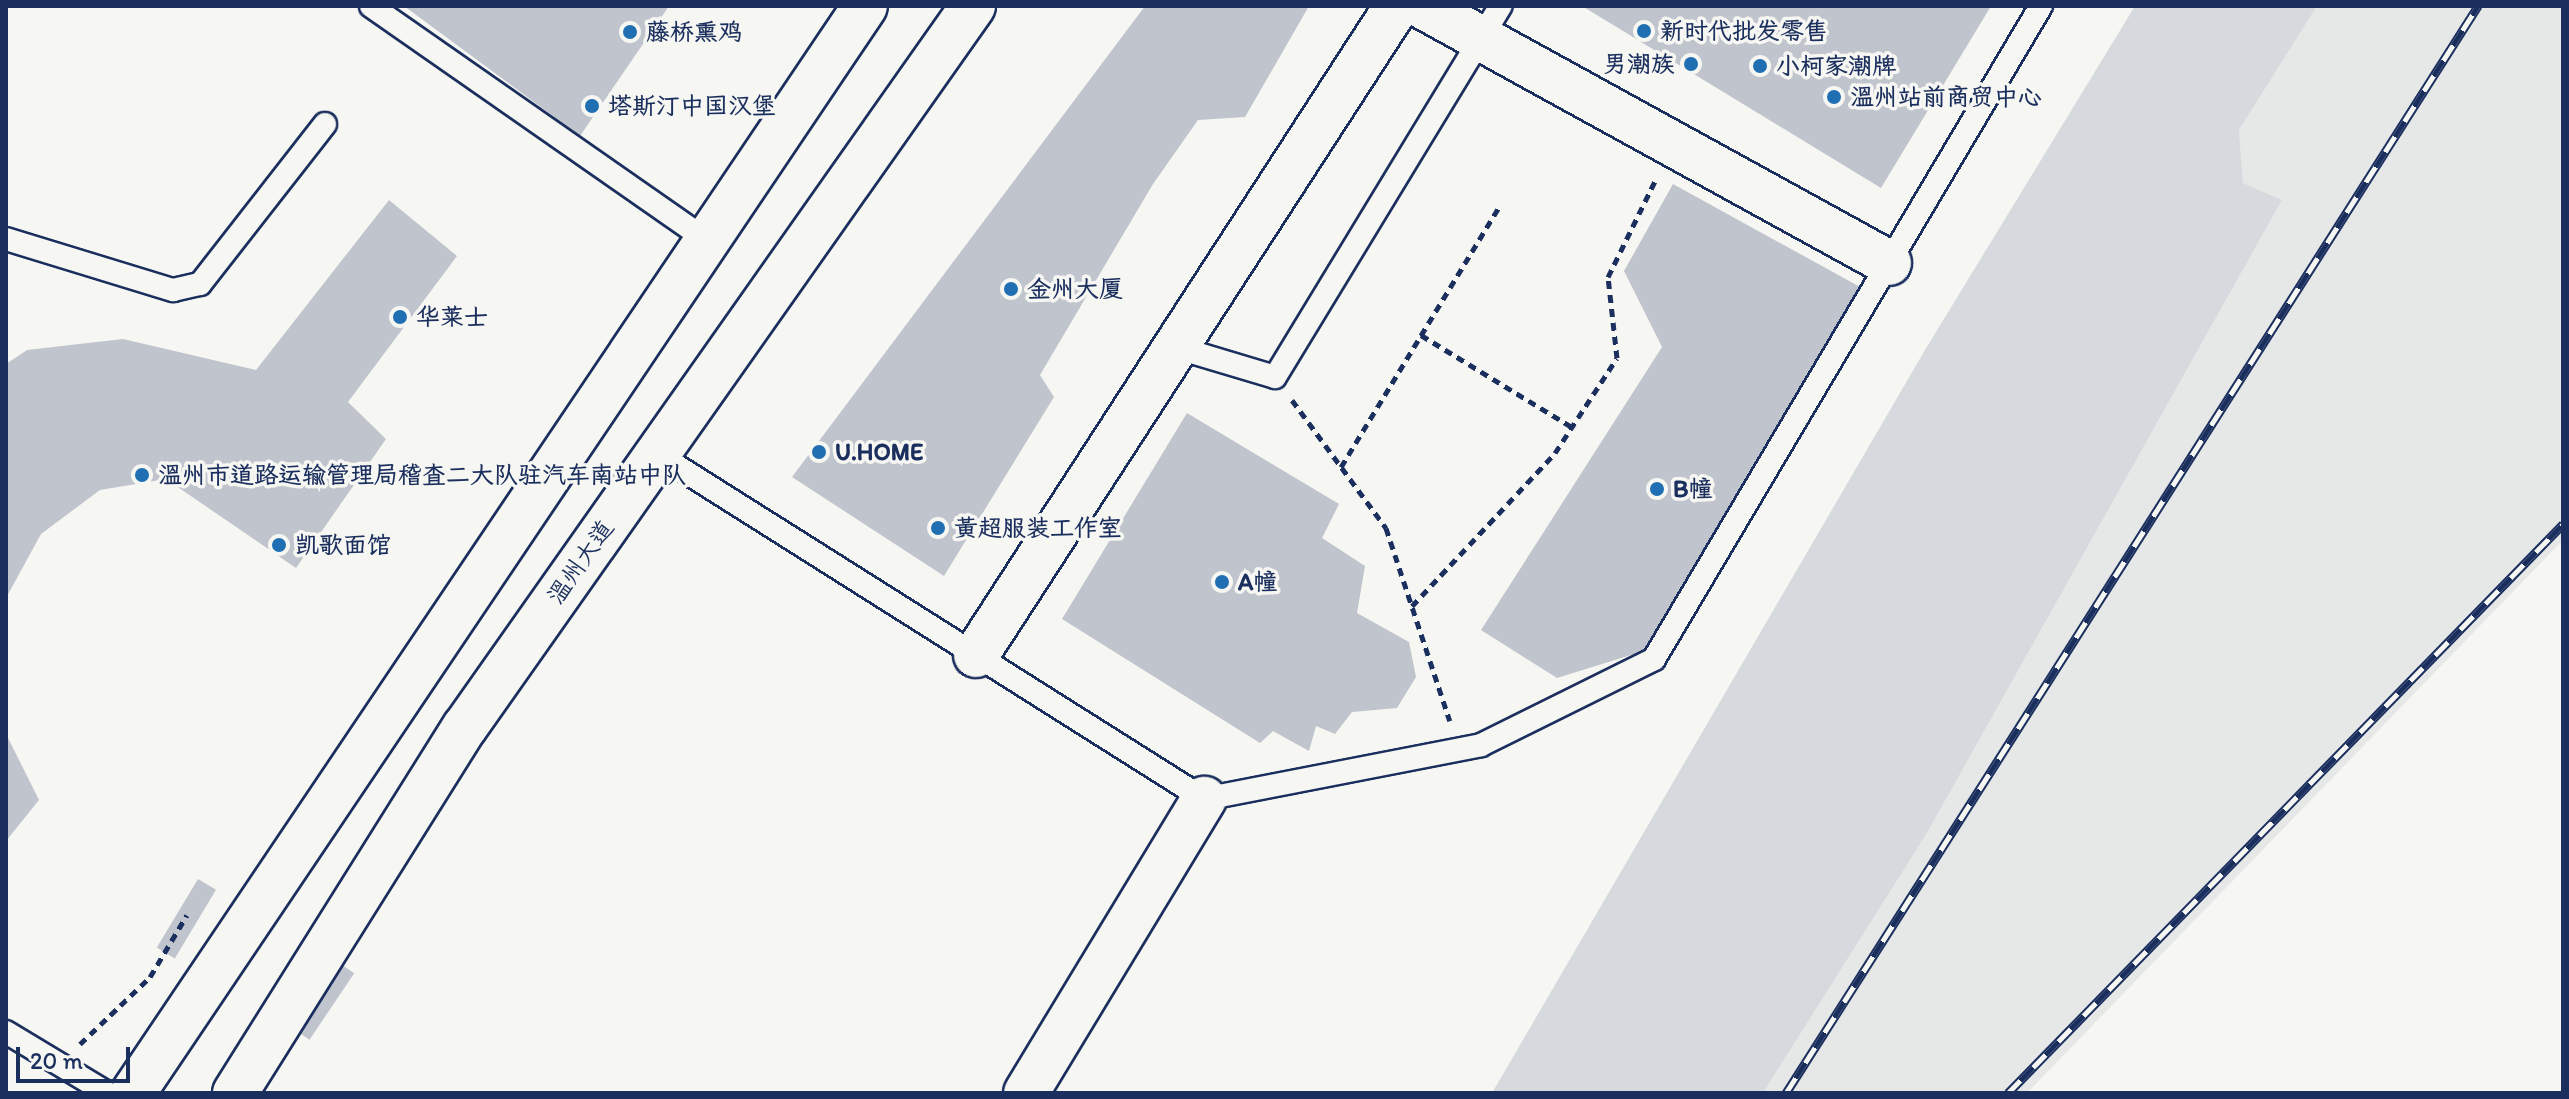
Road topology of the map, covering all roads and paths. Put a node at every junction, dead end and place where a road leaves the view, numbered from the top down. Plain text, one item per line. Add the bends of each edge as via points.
1 (371, 6) edge
2 (865, 6) edge
3 (973, 6) edge
4 (1397, 6) edge
5 (1422, 6) edge
6 (2041, 6) edge
7 (1491, 22) edge
8 (325, 124) dead end
9 (1673, 144) junction
10 (1500, 206) dead end
11 (704, 238) junction
12 (6, 239) edge
13 (1889, 263) junction
14 (1421, 335) junction
15 (1175, 347) junction
16 (1275, 377) junction
17 (1572, 427) junction
18 (656, 453) junction
19 (1341, 467) junction
20 (1412, 606) junction
21 (976, 655) junction
22 (1459, 749) junction
23 (1204, 799) junction
24 (187, 915) dead end
25 (6, 1032) edge
26 (59, 1064) junction
27 (107, 1093) edge
28 (133, 1093) edge
29 (235, 1093) edge
30 (1026, 1093) edge

1 - 11 lane
2 - 11 main road
3 - 18 main road, 温州大道
4 - 15 main road
5 - 7 main road
6 - 13 lane
7 - 9 main road
7 - 16 lane
8 - 12 lane via 200,284 173,290
9 - 13 main road
9 - 17 path via 1608,277 1617,358
10 - 14 path
11 - 28 main road
13 - 22 lane via 1654,659
14 - 17 path
14 - 19 path
15 - 16 lane
15 - 21 main road
16 - 19 path
17 - 20 path
18 - 21 lane
18 - 29 main road, 温州大道 via 465,727
19 - 20 path via 1386,528
20 - 22 path
21 - 23 lane
22 - 23 lane
23 - 30 main road
24 - 26 path via 150,977
25 - 26 lane
26 - 27 lane

